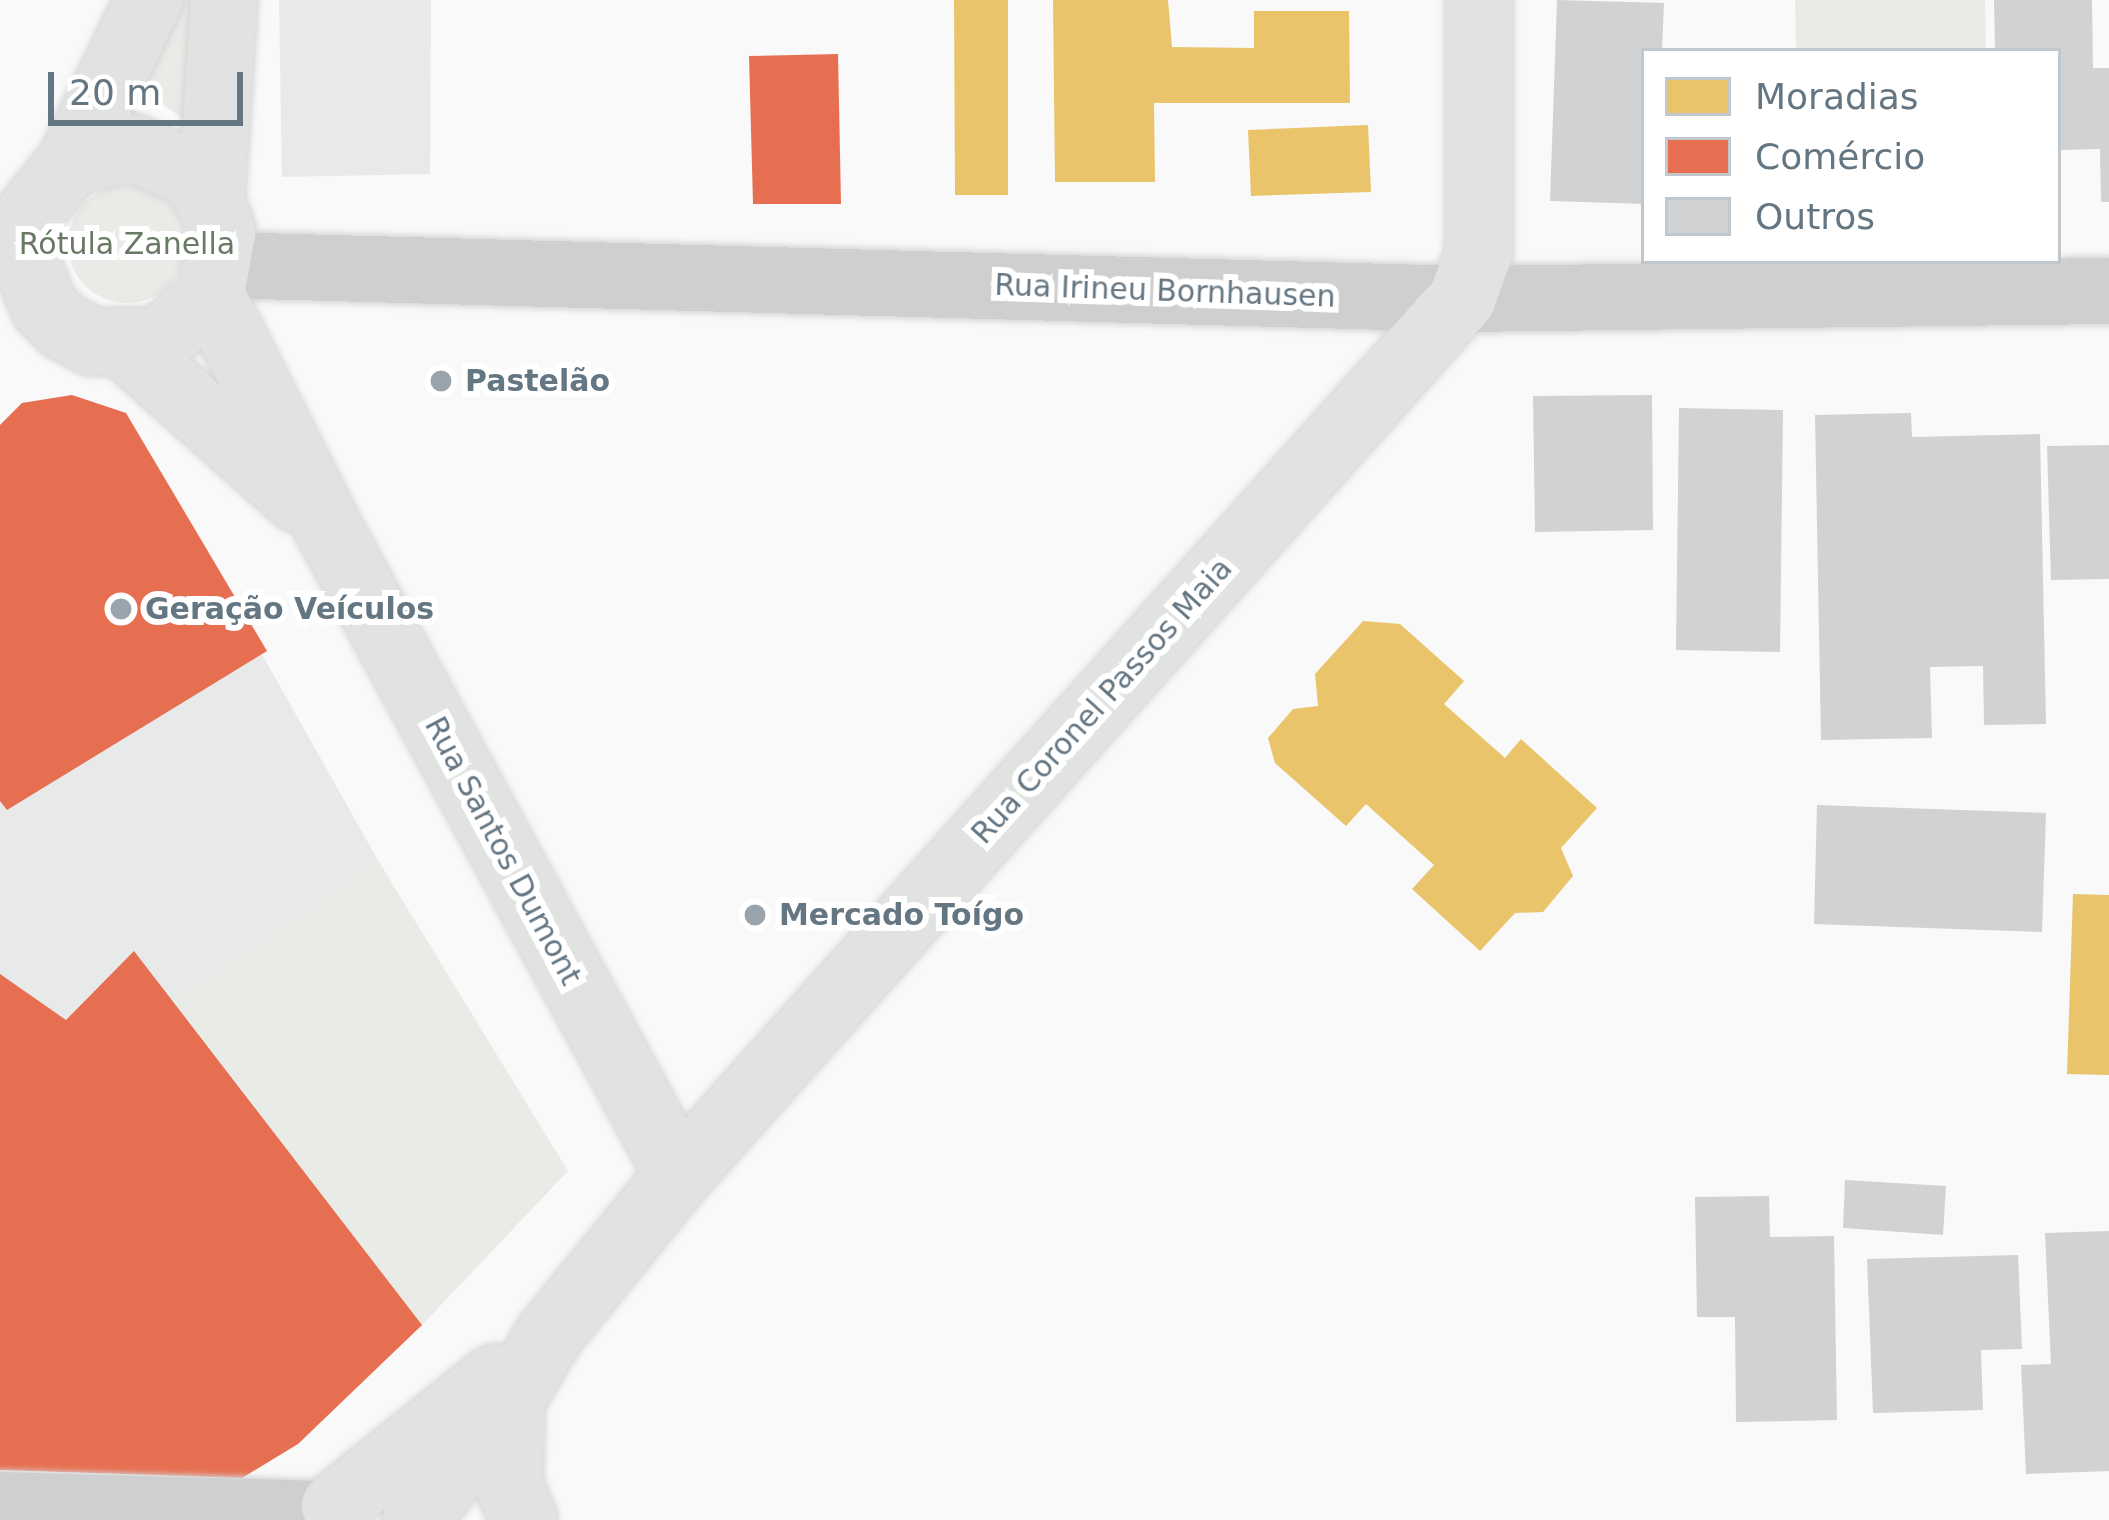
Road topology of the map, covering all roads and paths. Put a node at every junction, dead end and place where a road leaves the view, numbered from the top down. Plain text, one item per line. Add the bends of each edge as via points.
1 (149, 0) edge
2 (224, 0) edge
3 (1479, 0) edge
4 (70, 162) junction
5 (212, 201) junction
6 (12, 263) edge
7 (217, 280) junction
8 (2109, 291) edge
9 (1462, 299) junction
10 (32, 331) edge
11 (127, 347) junction
12 (327, 526) junction
13 (679, 1175) junction
14 (549, 1335) junction
15 (511, 1400) junction
16 (0, 1505) edge
17 (337, 1515) edge
18 (416, 1520) edge
19 (524, 1520) edge

1 - 4 main road
2 - 5 main road
3 - 9 main road, Rua Coronel Passos Maia via 1478,252
4 - 5 main road via 133,148 192,175
4 - 6 main road via 46,184
5 - 7 main road
6 - 10 main road via 38,296
7 - 9 street, Rua Irineu Bornhausen
7 - 11 main road via 160,341
7 - 12 main road, Rua Santos Dumont
8 - 9 street, Rua Irineu Bornhausen
9 - 13 main road, Rua Coronel Passos Maia
10 - 11 main road
11 - 12 main road
12 - 13 main road, Rua Santos Dumont
13 - 14 main road, Rua Coronel Passos Maia
14 - 15 main road, Rua Coronel Passos Maia
14 - 17 main road, Rua Coronel Passos Maia
15 - 18 main road, Rua Coronel Passos Maia
15 - 19 main road via 509,1485
16 - 17 street

